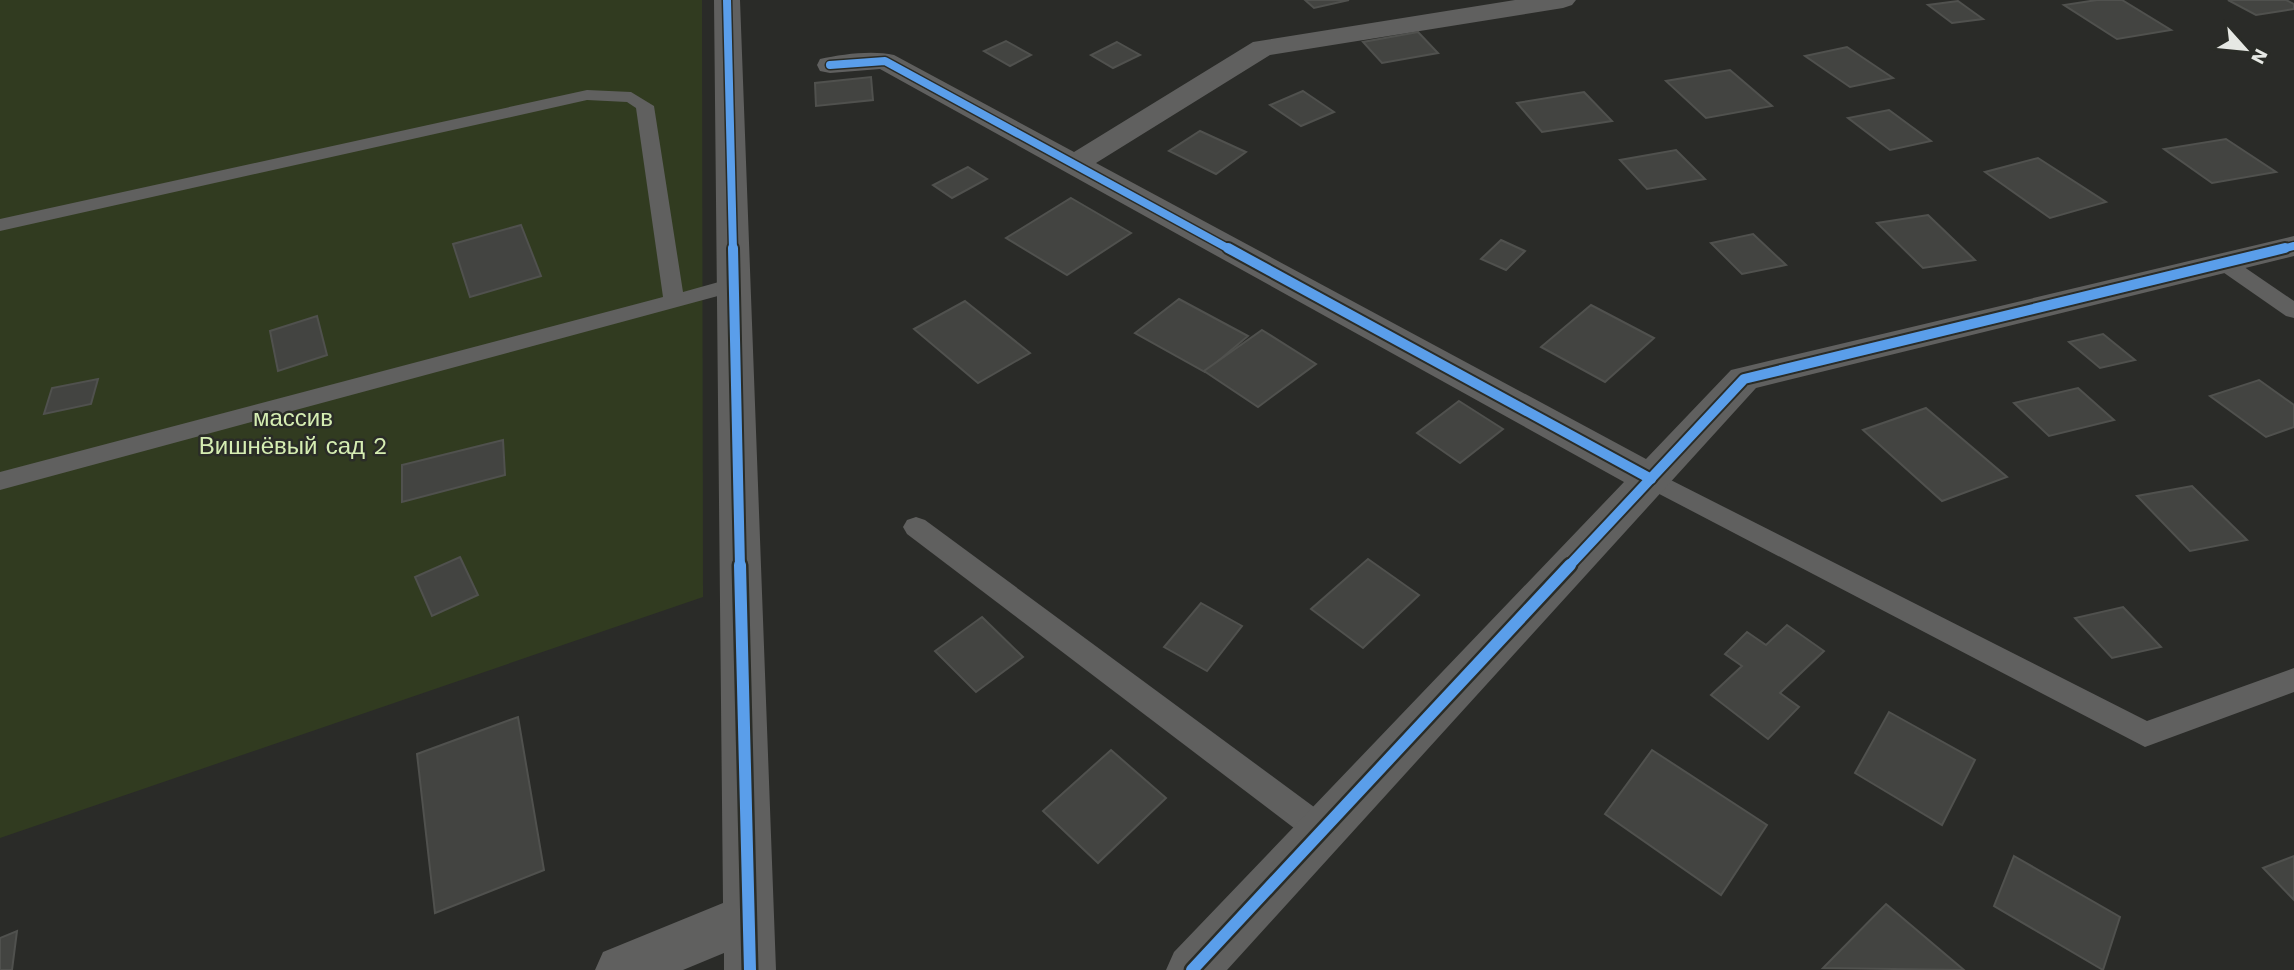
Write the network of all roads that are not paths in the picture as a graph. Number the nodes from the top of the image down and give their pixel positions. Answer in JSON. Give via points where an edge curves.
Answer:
{"nodes":[{"id":1,"x":727,"y":0,"type":"edge"},
{"id":2,"x":1563,"y":0,"type":"edge"},
{"id":3,"x":830,"y":65,"type":"dead end"},
{"id":4,"x":1074,"y":164,"type":"junction"},
{"id":5,"x":0,"y":225,"type":"edge"},
{"id":6,"x":2294,"y":246,"type":"edge"},
{"id":7,"x":2224,"y":263,"type":"junction"},
{"id":8,"x":733,"y":285,"type":"junction"},
{"id":9,"x":674,"y":302,"type":"junction"},
{"id":10,"x":2294,"y":311,"type":"edge"},
{"id":11,"x":1651,"y":479,"type":"junction"},
{"id":12,"x":0,"y":481,"type":"edge"},
{"id":13,"x":916,"y":527,"type":"dead end"},
{"id":14,"x":2294,"y":680,"type":"edge"},
{"id":15,"x":1322,"y":831,"type":"junction"},
{"id":16,"x":749,"y":917,"type":"junction"},
{"id":17,"x":621,"y":970,"type":"edge"},
{"id":18,"x":750,"y":970,"type":"edge"},
{"id":19,"x":1192,"y":970,"type":"edge"}],
"edges":[{"from":1,"to":8,"type":"street"},
{"from":2,"to":4,"type":"street","via":[[1262,48]]},
{"from":3,"to":4,"type":"street","via":[[885,61]]},
{"from":4,"to":11,"type":"street"},
{"from":5,"to":9,"type":"lane","via":[[587,94],[631,97],[645,106]]},
{"from":6,"to":7,"type":"street"},
{"from":7,"to":10,"type":"lane"},
{"from":7,"to":11,"type":"street","via":[[1744,379]]},
{"from":8,"to":9,"type":"lane"},
{"from":8,"to":16,"type":"street"},
{"from":9,"to":12,"type":"lane"},
{"from":11,"to":14,"type":"lane","via":[[2145,734]]},
{"from":11,"to":15,"type":"street"},
{"from":13,"to":15,"type":"lane"},
{"from":15,"to":19,"type":"street"},
{"from":16,"to":17,"type":"street"},
{"from":16,"to":18,"type":"street"}]}
